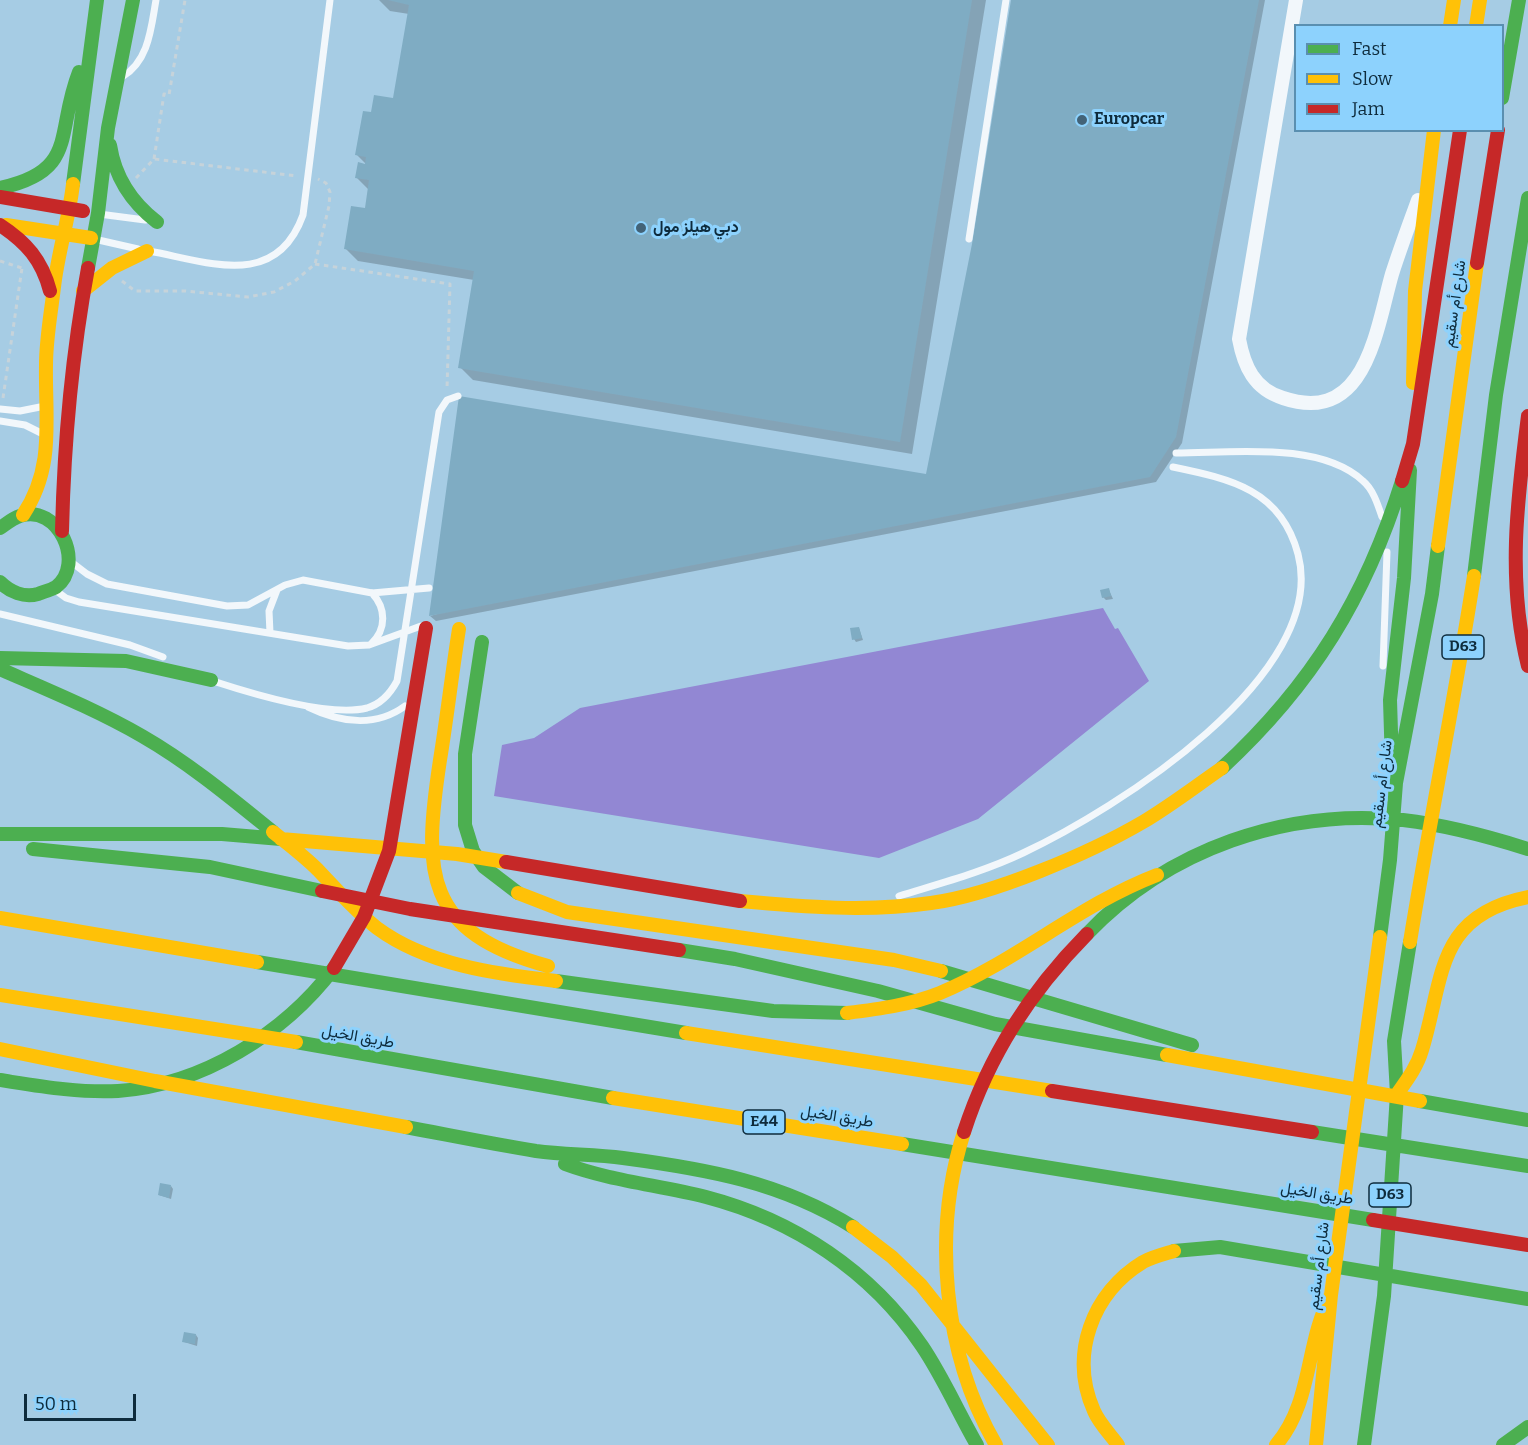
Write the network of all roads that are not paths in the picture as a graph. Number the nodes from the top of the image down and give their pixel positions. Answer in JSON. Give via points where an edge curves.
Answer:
{"nodes":[{"id":1,"x":97,"y":0,"type":"edge"},
{"id":2,"x":133,"y":0,"type":"edge"},
{"id":3,"x":156,"y":0,"type":"edge"},
{"id":4,"x":330,"y":0,"type":"edge"},
{"id":5,"x":1006,"y":0,"type":"edge"},
{"id":6,"x":1296,"y":0,"type":"edge"},
{"id":7,"x":1454,"y":0,"type":"edge"},
{"id":8,"x":1480,"y":0,"type":"edge"},
{"id":9,"x":1519,"y":0,"type":"edge"},
{"id":10,"x":1450,"y":24,"type":"edge"},
{"id":11,"x":1476,"y":24,"type":"edge"},
{"id":12,"x":90,"y":58,"type":"junction"},
{"id":13,"x":117,"y":80,"type":"junction"},
{"id":14,"x":1504,"y":92,"type":"edge"},
{"id":15,"x":108,"y":128,"type":"junction"},
{"id":16,"x":1434,"y":132,"type":"edge"},
{"id":17,"x":1460,"y":132,"type":"edge"},
{"id":18,"x":1497,"y":132,"type":"edge"},
{"id":19,"x":1426,"y":178,"type":"junction"},
{"id":20,"x":0,"y":188,"type":"edge"},
{"id":21,"x":0,"y":196,"type":"edge"},
{"id":22,"x":1528,"y":198,"type":"edge"},
{"id":23,"x":70,"y":209,"type":"junction"},
{"id":24,"x":98,"y":213,"type":"junction"},
{"id":25,"x":162,"y":222,"type":"joint"},
{"id":26,"x":0,"y":224,"type":"edge"},
{"id":27,"x":1526,"y":225,"type":"edge"},
{"id":28,"x":63,"y":234,"type":"junction"},
{"id":29,"x":91,"y":238,"type":"junction"},
{"id":30,"x":969,"y":240,"type":"dead end"},
{"id":31,"x":147,"y":251,"type":"junction"},
{"id":32,"x":83,"y":291,"type":"junction"},
{"id":33,"x":52,"y":301,"type":"junction"},
{"id":34,"x":458,"y":396,"type":"dead end"},
{"id":35,"x":45,"y":406,"type":"junction"},
{"id":36,"x":1,"y":409,"type":"edge"},
{"id":37,"x":1528,"y":416,"type":"edge"},
{"id":38,"x":0,"y":421,"type":"edge"},
{"id":39,"x":47,"y":439,"type":"junction"},
{"id":40,"x":1176,"y":453,"type":"dead end"},
{"id":41,"x":1173,"y":467,"type":"dead end"},
{"id":42,"x":23,"y":515,"type":"junction"},
{"id":43,"x":0,"y":528,"type":"edge"},
{"id":44,"x":62,"y":531,"type":"junction"},
{"id":45,"x":70,"y":560,"type":"junction"},
{"id":46,"x":0,"y":582,"type":"edge"},
{"id":47,"x":53,"y":588,"type":"junction"},
{"id":48,"x":429,"y":588,"type":"dead end"},
{"id":49,"x":277,"y":590,"type":"junction"},
{"id":50,"x":372,"y":593,"type":"junction"},
{"id":51,"x":0,"y":614,"type":"edge"},
{"id":52,"x":425,"y":627,"type":"joint"},
{"id":53,"x":459,"y":629,"type":"dead end"},
{"id":54,"x":270,"y":633,"type":"junction"},
{"id":55,"x":482,"y":642,"type":"dead end"},
{"id":56,"x":369,"y":645,"type":"junction"},
{"id":57,"x":431,"y":650,"type":"dead end"},
{"id":58,"x":0,"y":658,"type":"edge"},
{"id":59,"x":1528,"y":666,"type":"edge"},
{"id":60,"x":0,"y":669,"type":"edge"},
{"id":61,"x":211,"y":680,"type":"junction"},
{"id":62,"x":1389,"y":697,"type":"junction"},
{"id":63,"x":303,"y":705,"type":"junction"},
{"id":64,"x":1396,"y":783,"type":"junction"},
{"id":65,"x":0,"y":834,"type":"edge"},
{"id":66,"x":1528,"y":849,"type":"edge"},
{"id":67,"x":1157,"y":875,"type":"junction"},
{"id":68,"x":1528,"y":897,"type":"edge"},
{"id":69,"x":855,"y":909,"type":"junction"},
{"id":70,"x":0,"y":918,"type":"edge"},
{"id":71,"x":649,"y":993,"type":"junction"},
{"id":72,"x":0,"y":995,"type":"edge"},
{"id":73,"x":0,"y":1049,"type":"edge"},
{"id":74,"x":0,"y":1080,"type":"edge"},
{"id":75,"x":1304,"y":1081,"type":"junction"},
{"id":76,"x":1397,"y":1094,"type":"junction"},
{"id":77,"x":1528,"y":1120,"type":"edge"},
{"id":78,"x":538,"y":1150,"type":"junction"},
{"id":79,"x":1528,"y":1166,"type":"edge"},
{"id":80,"x":1528,"y":1245,"type":"edge"},
{"id":81,"x":1331,"y":1295,"type":"junction"},
{"id":82,"x":1528,"y":1299,"type":"edge"},
{"id":83,"x":1528,"y":1427,"type":"edge"},
{"id":84,"x":977,"y":1445,"type":"edge"},
{"id":85,"x":996,"y":1445,"type":"edge"},
{"id":86,"x":1048,"y":1445,"type":"edge"},
{"id":87,"x":1118,"y":1445,"type":"edge"},
{"id":88,"x":1276,"y":1445,"type":"edge"},
{"id":89,"x":1316,"y":1445,"type":"edge"},
{"id":90,"x":1364,"y":1445,"type":"edge"},
{"id":91,"x":1503,"y":1445,"type":"edge"}],
"edges":[{"from":1,"to":12,"type":"main road"},
{"from":2,"to":13,"type":"main road"},
{"from":3,"to":13,"type":"lane","via":[[146,49],[135,67]]},
{"from":4,"to":31,"type":"lane","via":[[298,230],[279,253],[266,261],[237,267]]},
{"from":5,"to":30,"type":"lane"},
{"from":6,"to":19,"type":"street","via":[[1239,339],[1243,362],[1255,381],[1274,395],[1296,402],[1318,402],[1340,394],[1357,379],[1368,360]]},
{"from":7,"to":10,"type":"main road"},
{"from":8,"to":11,"type":"main road"},
{"from":9,"to":14,"type":"main road"},
{"from":12,"to":20,"type":"main road","via":[[75,80],[63,143],[57,155],[40,176]]},
{"from":12,"to":23,"type":"main road"},
{"from":13,"to":15,"type":"main road"},
{"from":15,"to":24,"type":"main road"},
{"from":15,"to":25,"type":"main road","via":[[114,166],[125,189],[139,208]]},
{"from":16,"to":19,"type":"main road"},
{"from":17,"to":69,"type":"main road","via":[[1413,444],[1396,505],[1373,564],[1328,647],[1269,723],[1223,767],[1143,822],[1060,862],[934,903]]},
{"from":18,"to":64,"type":"main road","name":"شارع أم سقيم","number":"D63","via":[[1432,594]]},
{"from":19,"to":62,"type":"main road","via":[[1415,291],[1407,540]]},
{"from":21,"to":23,"type":"main road"},
{"from":22,"to":27,"type":"main road","number":"D63"},
{"from":23,"to":24,"type":"main road"},
{"from":23,"to":28,"type":"main road"},
{"from":24,"to":25,"type":"lane"},
{"from":24,"to":29,"type":"main road"},
{"from":26,"to":28,"type":"main road"},
{"from":26,"to":33,"type":"main road","via":[[25,241],[38,256]]},
{"from":27,"to":76,"type":"main road","number":"D63","via":[[1496,395],[1476,564],[1398,1009],[1394,1041]]},
{"from":28,"to":29,"type":"main road"},
{"from":28,"to":33,"type":"main road"},
{"from":29,"to":31,"type":"lane"},
{"from":29,"to":32,"type":"main road"},
{"from":31,"to":32,"type":"main road","via":[[112,268]]},
{"from":32,"to":44,"type":"main road","via":[[63,485]]},
{"from":33,"to":35,"type":"main road"},
{"from":34,"to":63,"type":"lane","via":[[447,400],[439,412],[397,681],[385,698],[366,708]]},
{"from":35,"to":36,"type":"lane","via":[[20,411]]},
{"from":35,"to":39,"type":"main road"},
{"from":37,"to":59,"type":"main road","via":[[1513,553],[1516,608]]},
{"from":38,"to":39,"type":"lane","via":[[33,428]]},
{"from":39,"to":42,"type":"main road","via":[[41,484]]},
{"from":40,"to":62,"type":"lane","via":[[1308,456],[1341,465],[1365,482],[1379,506],[1386,533],[1383,662]]},
{"from":41,"to":69,"type":"lane","via":[[1252,490],[1271,505],[1288,529],[1300,562],[1301,598],[1276,656],[1188,748],[1115,804],[1000,863]]},
{"from":42,"to":43,"type":"main road"},
{"from":42,"to":44,"type":"main road","via":[[48,520]]},
{"from":44,"to":45,"type":"main road"},
{"from":45,"to":47,"type":"main road","via":[[67,571]]},
{"from":45,"to":49,"type":"lane","via":[[106,584],[227,606],[248,605]]},
{"from":46,"to":47,"type":"main road","via":[[14,593],[28,596]]},
{"from":47,"to":54,"type":"lane","via":[[79,602]]},
{"from":48,"to":50,"type":"lane"},
{"from":49,"to":50,"type":"lane","via":[[303,580]]},
{"from":49,"to":54,"type":"lane","via":[[269,611]]},
{"from":50,"to":56,"type":"lane","via":[[381,605],[383,620],[379,634]]},
{"from":51,"to":61,"type":"lane","via":[[130,645]]},
{"from":52,"to":56,"type":"lane"},
{"from":52,"to":74,"type":"main road","via":[[389,851],[380,882],[368,911],[327,977],[297,1009],[220,1062],[179,1079],[136,1089],[96,1091]]},
{"from":53,"to":71,"type":"main road","via":[[430,832],[432,872],[445,899],[473,934],[502,951]]},
{"from":54,"to":56,"type":"lane","via":[[348,646]]},
{"from":55,"to":75,"type":"main road","via":[[465,754],[467,834],[484,867],[514,892],[556,909],[852,952],[974,979],[1273,1067]]},
{"from":57,"to":63,"type":"lane","via":[[418,693],[403,708],[384,718],[337,718]]},
{"from":58,"to":61,"type":"main road","via":[[126,662]]},
{"from":60,"to":71,"type":"main road","via":[[138,734],[181,761],[317,867],[373,924],[404,943],[447,961],[482,969]]},
{"from":61,"to":63,"type":"lane"},
{"from":62,"to":64,"type":"main road","via":[[1388,729]]},
{"from":64,"to":81,"type":"main road","name":"شارع أم سقيم","number":"D63","via":[[1390,860]]},
{"from":65,"to":69,"type":"main road","via":[[222,834],[457,854],[726,900]]},
{"from":65,"to":75,"type":"main road","via":[[28,848],[210,867],[410,909],[735,959],[878,991],[995,1024]]},
{"from":66,"to":67,"type":"main road","via":[[1425,821],[1341,818],[1223,843]]},
{"from":67,"to":71,"type":"main road","via":[[1099,900],[962,984],[913,1002],[860,1012],[799,1014]]},
{"from":67,"to":85,"type":"main road","via":[[1102,919],[1037,986],[994,1054],[963,1131],[949,1205],[948,1283],[966,1380]]},
{"from":68,"to":76,"type":"main road","via":[[1483,914],[1450,944],[1436,979],[1417,1068]]},
{"from":70,"to":79,"type":"main road","via":[[494,1002]]},
{"from":72,"to":80,"type":"main road","name":"طريق الخيل","number":"E44","via":[[246,1033],[537,1086]]},
{"from":73,"to":78,"type":"main road"},
{"from":75,"to":77,"type":"main road"},
{"from":76,"to":90,"type":"main road","number":"D63","via":[[1384,1296]]},
{"from":78,"to":84,"type":"main road","via":[[576,1168],[708,1197],[740,1208],[778,1223],[835,1256],[863,1277],[904,1322]]},
{"from":78,"to":86,"type":"main road","via":[[656,1163],[744,1179],[825,1210],[884,1250],[921,1285]]},
{"from":81,"to":88,"type":"main road","via":[[1316,1329],[1296,1416]]},
{"from":81,"to":89,"type":"main road","name":"شارع أم سقيم","number":"D63"},
{"from":82,"to":87,"type":"main road","via":[[1220,1246],[1193,1245],[1165,1251],[1136,1265],[1111,1286],[1094,1312],[1085,1341],[1083,1370],[1089,1400]]},
{"from":83,"to":91,"type":"main road"}]}
